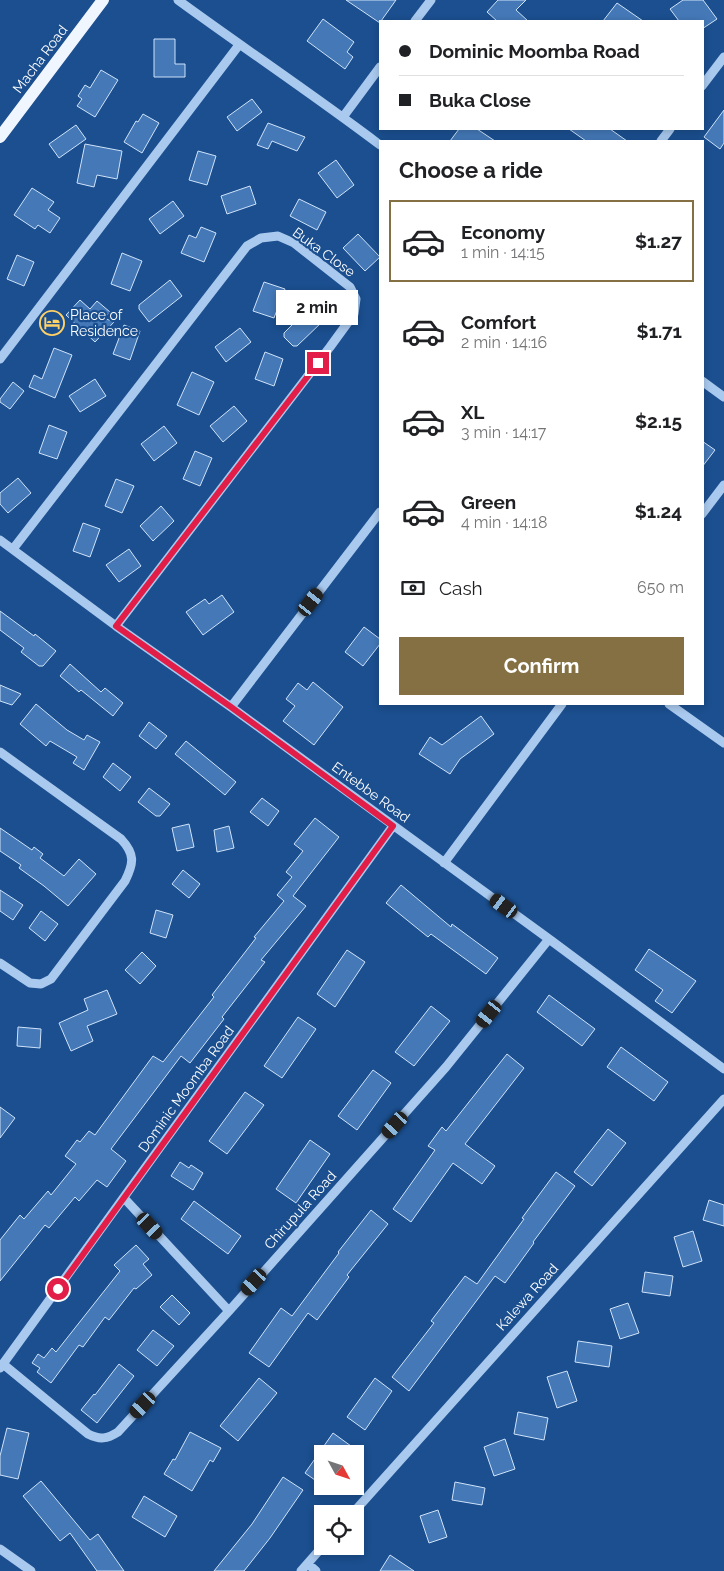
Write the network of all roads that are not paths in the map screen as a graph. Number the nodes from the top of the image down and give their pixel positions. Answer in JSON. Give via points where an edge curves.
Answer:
{"nodes":[{"id":1,"x":103,"y":0,"type":"edge"},
{"id":2,"x":178,"y":0,"type":"edge"},
{"id":3,"x":431,"y":0,"type":"edge"},
{"id":4,"x":416,"y":20,"type":"edge"},
{"id":5,"x":238,"y":45,"type":"junction"},
{"id":6,"x":724,"y":57,"type":"edge"},
{"id":7,"x":379,"y":68,"type":"edge"},
{"id":8,"x":704,"y":83,"type":"edge"},
{"id":9,"x":343,"y":117,"type":"junction"},
{"id":10,"x":0,"y":137,"type":"edge"},
{"id":11,"x":379,"y":144,"type":"edge"},
{"id":12,"x":0,"y":360,"type":"edge"},
{"id":13,"x":704,"y":382,"type":"edge"},
{"id":14,"x":724,"y":397,"type":"edge"},
{"id":15,"x":724,"y":485,"type":"edge"},
{"id":16,"x":704,"y":511,"type":"edge"},
{"id":17,"x":379,"y":513,"type":"edge"},
{"id":18,"x":0,"y":540,"type":"edge"},
{"id":19,"x":13,"y":550,"type":"junction"},
{"id":20,"x":116,"y":626,"type":"junction"},
{"id":21,"x":561,"y":705,"type":"edge"},
{"id":22,"x":670,"y":705,"type":"edge"},
{"id":23,"x":231,"y":707,"type":"junction"},
{"id":24,"x":724,"y":744,"type":"edge"},
{"id":25,"x":0,"y":752,"type":"edge"},
{"id":26,"x":393,"y":826,"type":"junction"},
{"id":27,"x":444,"y":862,"type":"junction"},
{"id":28,"x":549,"y":939,"type":"junction"},
{"id":29,"x":0,"y":963,"type":"edge"},
{"id":30,"x":724,"y":1069,"type":"edge"},
{"id":31,"x":724,"y":1099,"type":"edge"},
{"id":32,"x":124,"y":1198,"type":"junction"},
{"id":33,"x":229,"y":1310,"type":"junction"},
{"id":34,"x":2,"y":1366,"type":"edge"},
{"id":35,"x":360,"y":1505,"type":"edge"},
{"id":36,"x":0,"y":1549,"type":"edge"},
{"id":37,"x":316,"y":1555,"type":"edge"},
{"id":38,"x":308,"y":1564,"type":"junction"},
{"id":39,"x":31,"y":1571,"type":"edge"},
{"id":40,"x":301,"y":1571,"type":"edge"},
{"id":41,"x":316,"y":1571,"type":"edge"}],
"edges":[{"from":1,"to":10,"type":"main road","name":"Macha Road"},
{"from":2,"to":5,"type":"street"},
{"from":3,"to":4,"type":"street"},
{"from":5,"to":9,"type":"street"},
{"from":5,"to":12,"type":"street"},
{"from":6,"to":8,"type":"street"},
{"from":7,"to":9,"type":"street"},
{"from":9,"to":11,"type":"street"},
{"from":13,"to":14,"type":"street"},
{"from":15,"to":16,"type":"street"},
{"from":17,"to":23,"type":"street"},
{"from":18,"to":19,"type":"street","name":"Entebbe Road"},
{"from":19,"to":20,"type":"street","name":"Entebbe Road"},
{"from":19,"to":20,"type":"street","name":"Buka Close","via":[[247,246],[261,238],[278,236],[294,243],[350,287],[356,299],[354,314]]},
{"from":20,"to":23,"type":"street","name":"Entebbe Road"},
{"from":21,"to":27,"type":"street"},
{"from":22,"to":24,"type":"street"},
{"from":23,"to":26,"type":"street","name":"Entebbe Road"},
{"from":25,"to":29,"type":"street","via":[[121,839],[132,858],[125,881],[51,979],[41,984],[30,983]]},
{"from":26,"to":27,"type":"street","name":"Entebbe Road"},
{"from":26,"to":32,"type":"street","name":"Dominic Moomba Road"},
{"from":27,"to":28,"type":"street","name":"Entebbe Road"},
{"from":28,"to":30,"type":"street","name":"Entebbe Road"},
{"from":28,"to":33,"type":"street","name":"Chirupula Road","via":[[446,1067]]},
{"from":31,"to":35,"type":"street","name":"Kalewa Road"},
{"from":32,"to":33,"type":"street"},
{"from":32,"to":34,"type":"street","name":"Dominic Moomba Road"},
{"from":33,"to":34,"type":"street","name":"Chirupula Road","via":[[118,1432],[104,1439],[88,1434]]},
{"from":36,"to":39,"type":"street"},
{"from":37,"to":38,"type":"street"},
{"from":38,"to":40,"type":"street"},
{"from":38,"to":41,"type":"street"}]}
